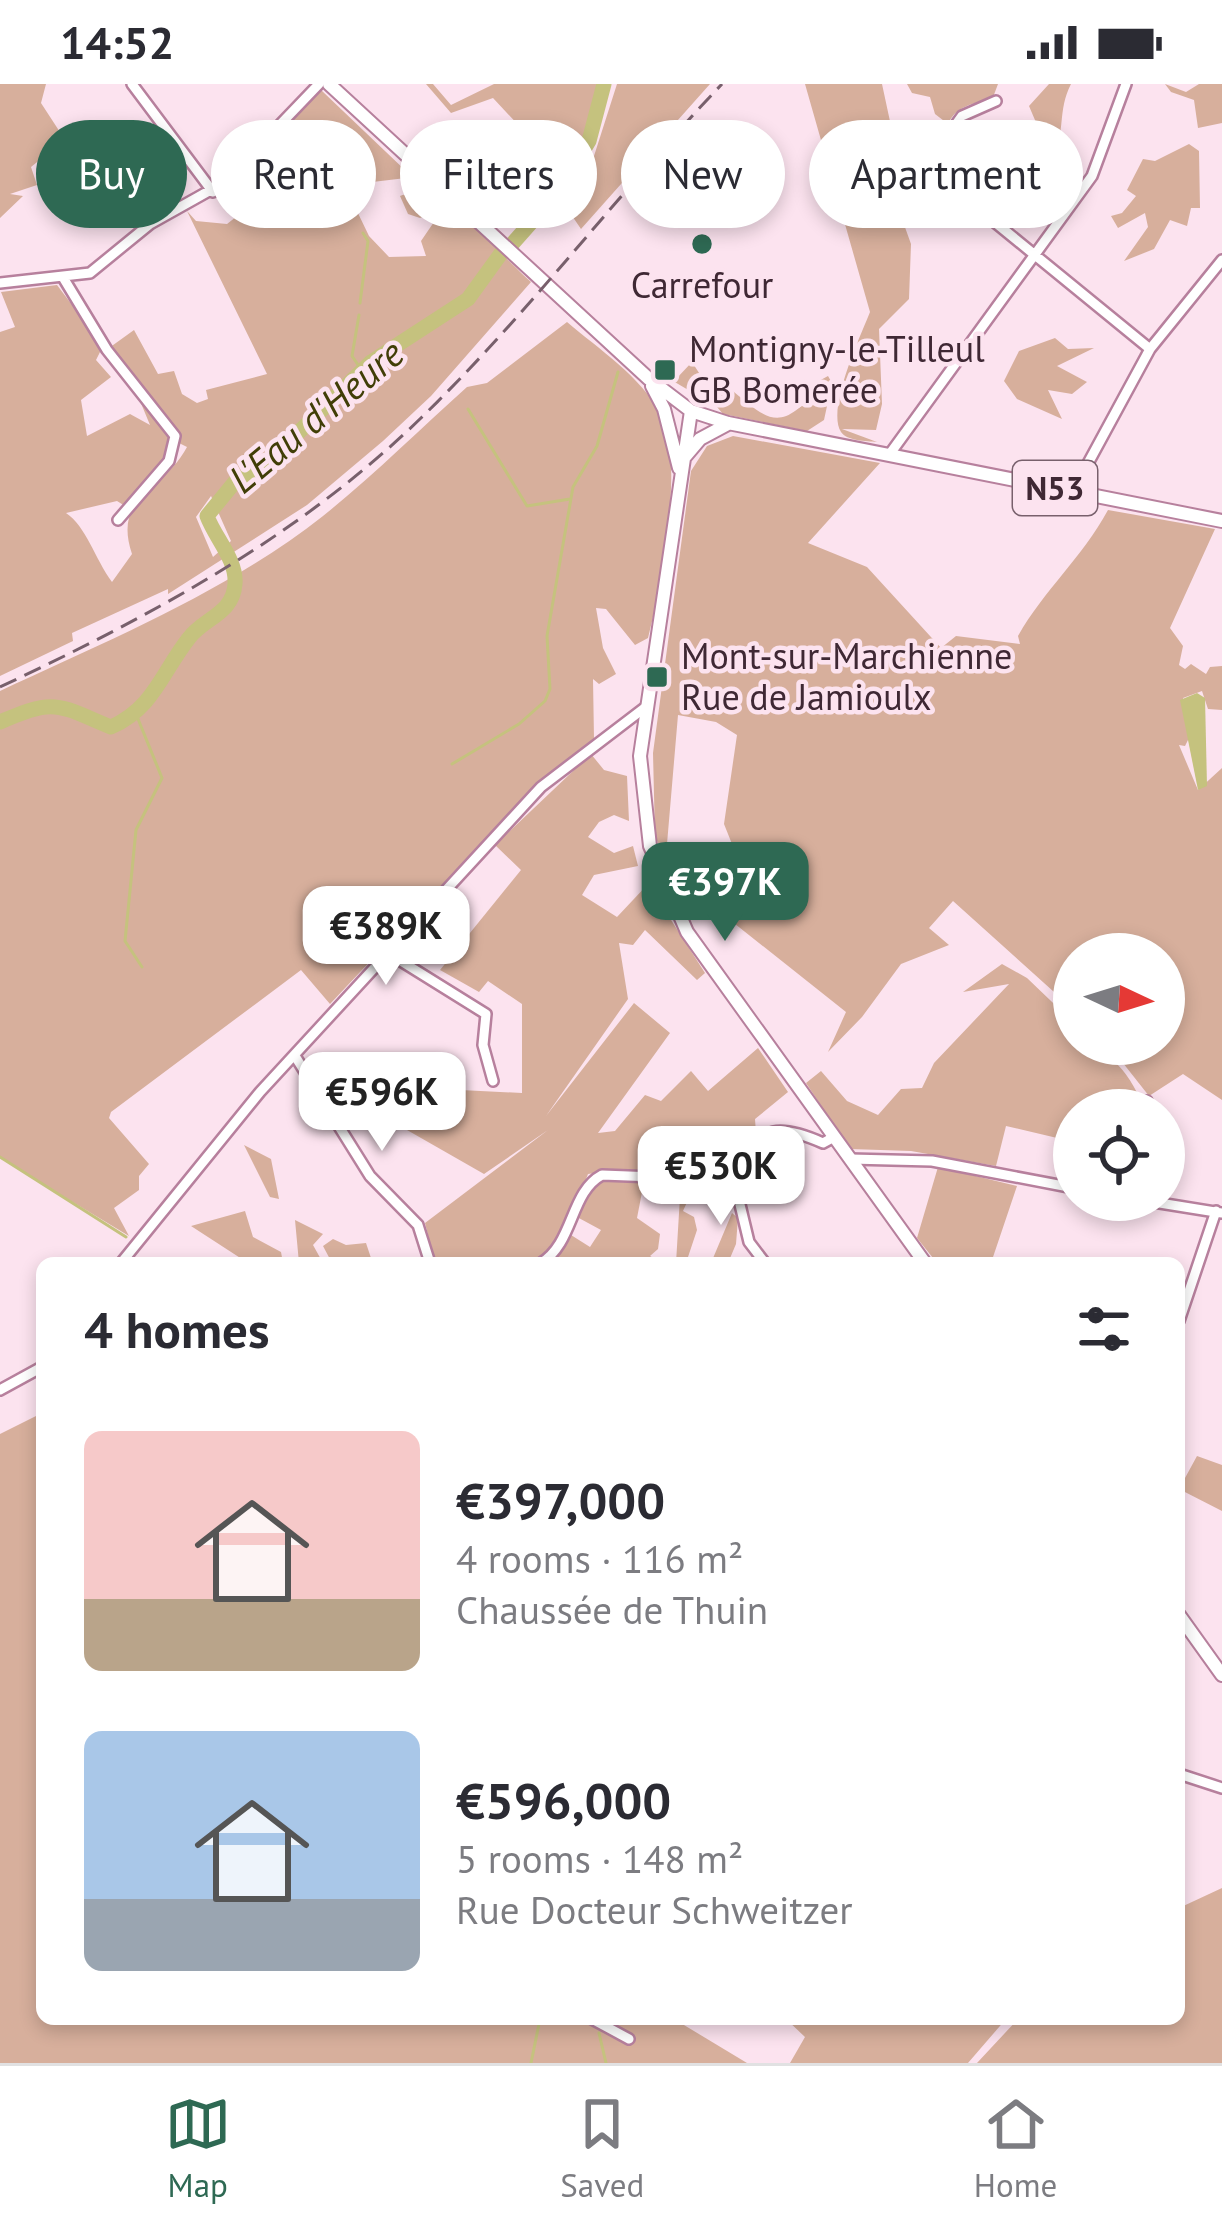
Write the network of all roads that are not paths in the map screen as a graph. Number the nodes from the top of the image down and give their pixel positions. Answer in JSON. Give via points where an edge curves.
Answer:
{"nodes":[{"id":1,"x":132,"y":84,"type":"edge"},
{"id":2,"x":319,"y":84,"type":"edge"},
{"id":3,"x":329,"y":84,"type":"edge"},
{"id":4,"x":1126,"y":84,"type":"edge"},
{"id":5,"x":996,"y":101,"type":"dead end"},
{"id":6,"x":284,"y":120,"type":"edge"},
{"id":7,"x":211,"y":189,"type":"edge"},
{"id":8,"x":211,"y":193,"type":"edge"},
{"id":9,"x":1032,"y":253,"type":"junction"},
{"id":10,"x":1222,"y":260,"type":"edge"},
{"id":11,"x":64,"y":279,"type":"junction"},
{"id":12,"x":0,"y":283,"type":"edge"},
{"id":13,"x":1150,"y":349,"type":"junction"},
{"id":14,"x":649,"y":380,"type":"junction"},
{"id":15,"x":691,"y":411,"type":"junction"},
{"id":16,"x":728,"y":424,"type":"junction"},
{"id":17,"x":889,"y":455,"type":"junction"},
{"id":18,"x":682,"y":467,"type":"junction"},
{"id":19,"x":1073,"y":491,"type":"junction"},
{"id":20,"x":118,"y":520,"type":"dead end"},
{"id":21,"x":1222,"y":521,"type":"edge"},
{"id":22,"x":647,"y":706,"type":"junction"},
{"id":23,"x":388,"y":952,"type":"junction"},
{"id":24,"x":296,"y":1056,"type":"junction"},
{"id":25,"x":493,"y":1082,"type":"dead end"},
{"id":26,"x":834,"y":1137,"type":"junction"},
{"id":27,"x":850,"y":1159,"type":"junction"},
{"id":28,"x":730,"y":1163,"type":"junction"},
{"id":29,"x":1053,"y":1184,"type":"edge"},
{"id":30,"x":1185,"y":1206,"type":"edge"},
{"id":31,"x":1219,"y":1212,"type":"edge"},
{"id":32,"x":126,"y":1257,"type":"edge"},
{"id":33,"x":428,"y":1257,"type":"edge"},
{"id":34,"x":549,"y":1257,"type":"edge"},
{"id":35,"x":760,"y":1257,"type":"edge"},
{"id":36,"x":921,"y":1257,"type":"edge"},
{"id":37,"x":1185,"y":1305,"type":"edge"},
{"id":38,"x":36,"y":1369,"type":"edge"},
{"id":39,"x":0,"y":1390,"type":"edge"},
{"id":40,"x":1185,"y":1623,"type":"edge"},
{"id":41,"x":1222,"y":1675,"type":"edge"},
{"id":42,"x":1185,"y":1776,"type":"edge"},
{"id":43,"x":1222,"y":1788,"type":"edge"},
{"id":44,"x":603,"y":2025,"type":"edge"},
{"id":45,"x":628,"y":2039,"type":"dead end"}],
"edges":[{"from":1,"to":7,"type":"street"},
{"from":2,"to":6,"type":"street"},
{"from":3,"to":14,"type":"main road","number":"N53"},
{"from":4,"to":9,"type":"street","via":[[1092,176]]},
{"from":5,"to":9,"type":"street","via":[[957,122],[946,144],[946,176]]},
{"from":8,"to":11,"type":"street","via":[[150,224],[90,273]]},
{"from":9,"to":13,"type":"street"},
{"from":9,"to":17,"type":"street"},
{"from":10,"to":13,"type":"street"},
{"from":11,"to":12,"type":"street"},
{"from":11,"to":20,"type":"street","via":[[175,436],[169,461]]},
{"from":13,"to":19,"type":"street"},
{"from":14,"to":15,"type":"main road","number":"N53"},
{"from":14,"to":18,"type":"main road"},
{"from":15,"to":16,"type":"main road","number":"N53"},
{"from":15,"to":18,"type":"main road"},
{"from":16,"to":17,"type":"main road","number":"N53"},
{"from":16,"to":18,"type":"main road","via":[[700,439]]},
{"from":17,"to":19,"type":"main road","number":"N53"},
{"from":18,"to":22,"type":"main road"},
{"from":19,"to":21,"type":"main road","number":"N53"},
{"from":22,"to":23,"type":"street","via":[[542,787]]},
{"from":22,"to":26,"type":"main road","via":[[644,822],[670,902]]},
{"from":23,"to":24,"type":"street"},
{"from":23,"to":25,"type":"street","via":[[485,1013],[482,1045]]},
{"from":24,"to":32,"type":"street"},
{"from":24,"to":33,"type":"street","via":[[370,1176],[418,1225]]},
{"from":26,"to":27,"type":"main road"},
{"from":26,"to":28,"type":"street","via":[[824,1143],[794,1131],[766,1132]]},
{"from":27,"to":29,"type":"street","via":[[909,1158]]},
{"from":27,"to":36,"type":"main road"},
{"from":28,"to":34,"type":"street","via":[[708,1179],[632,1172],[595,1178]]},
{"from":28,"to":35,"type":"street","via":[[749,1242]]},
{"from":30,"to":31,"type":"street"},
{"from":31,"to":37,"type":"street"},
{"from":38,"to":39,"type":"street"},
{"from":40,"to":41,"type":"main road"},
{"from":42,"to":43,"type":"street"},
{"from":44,"to":45,"type":"street"}]}
